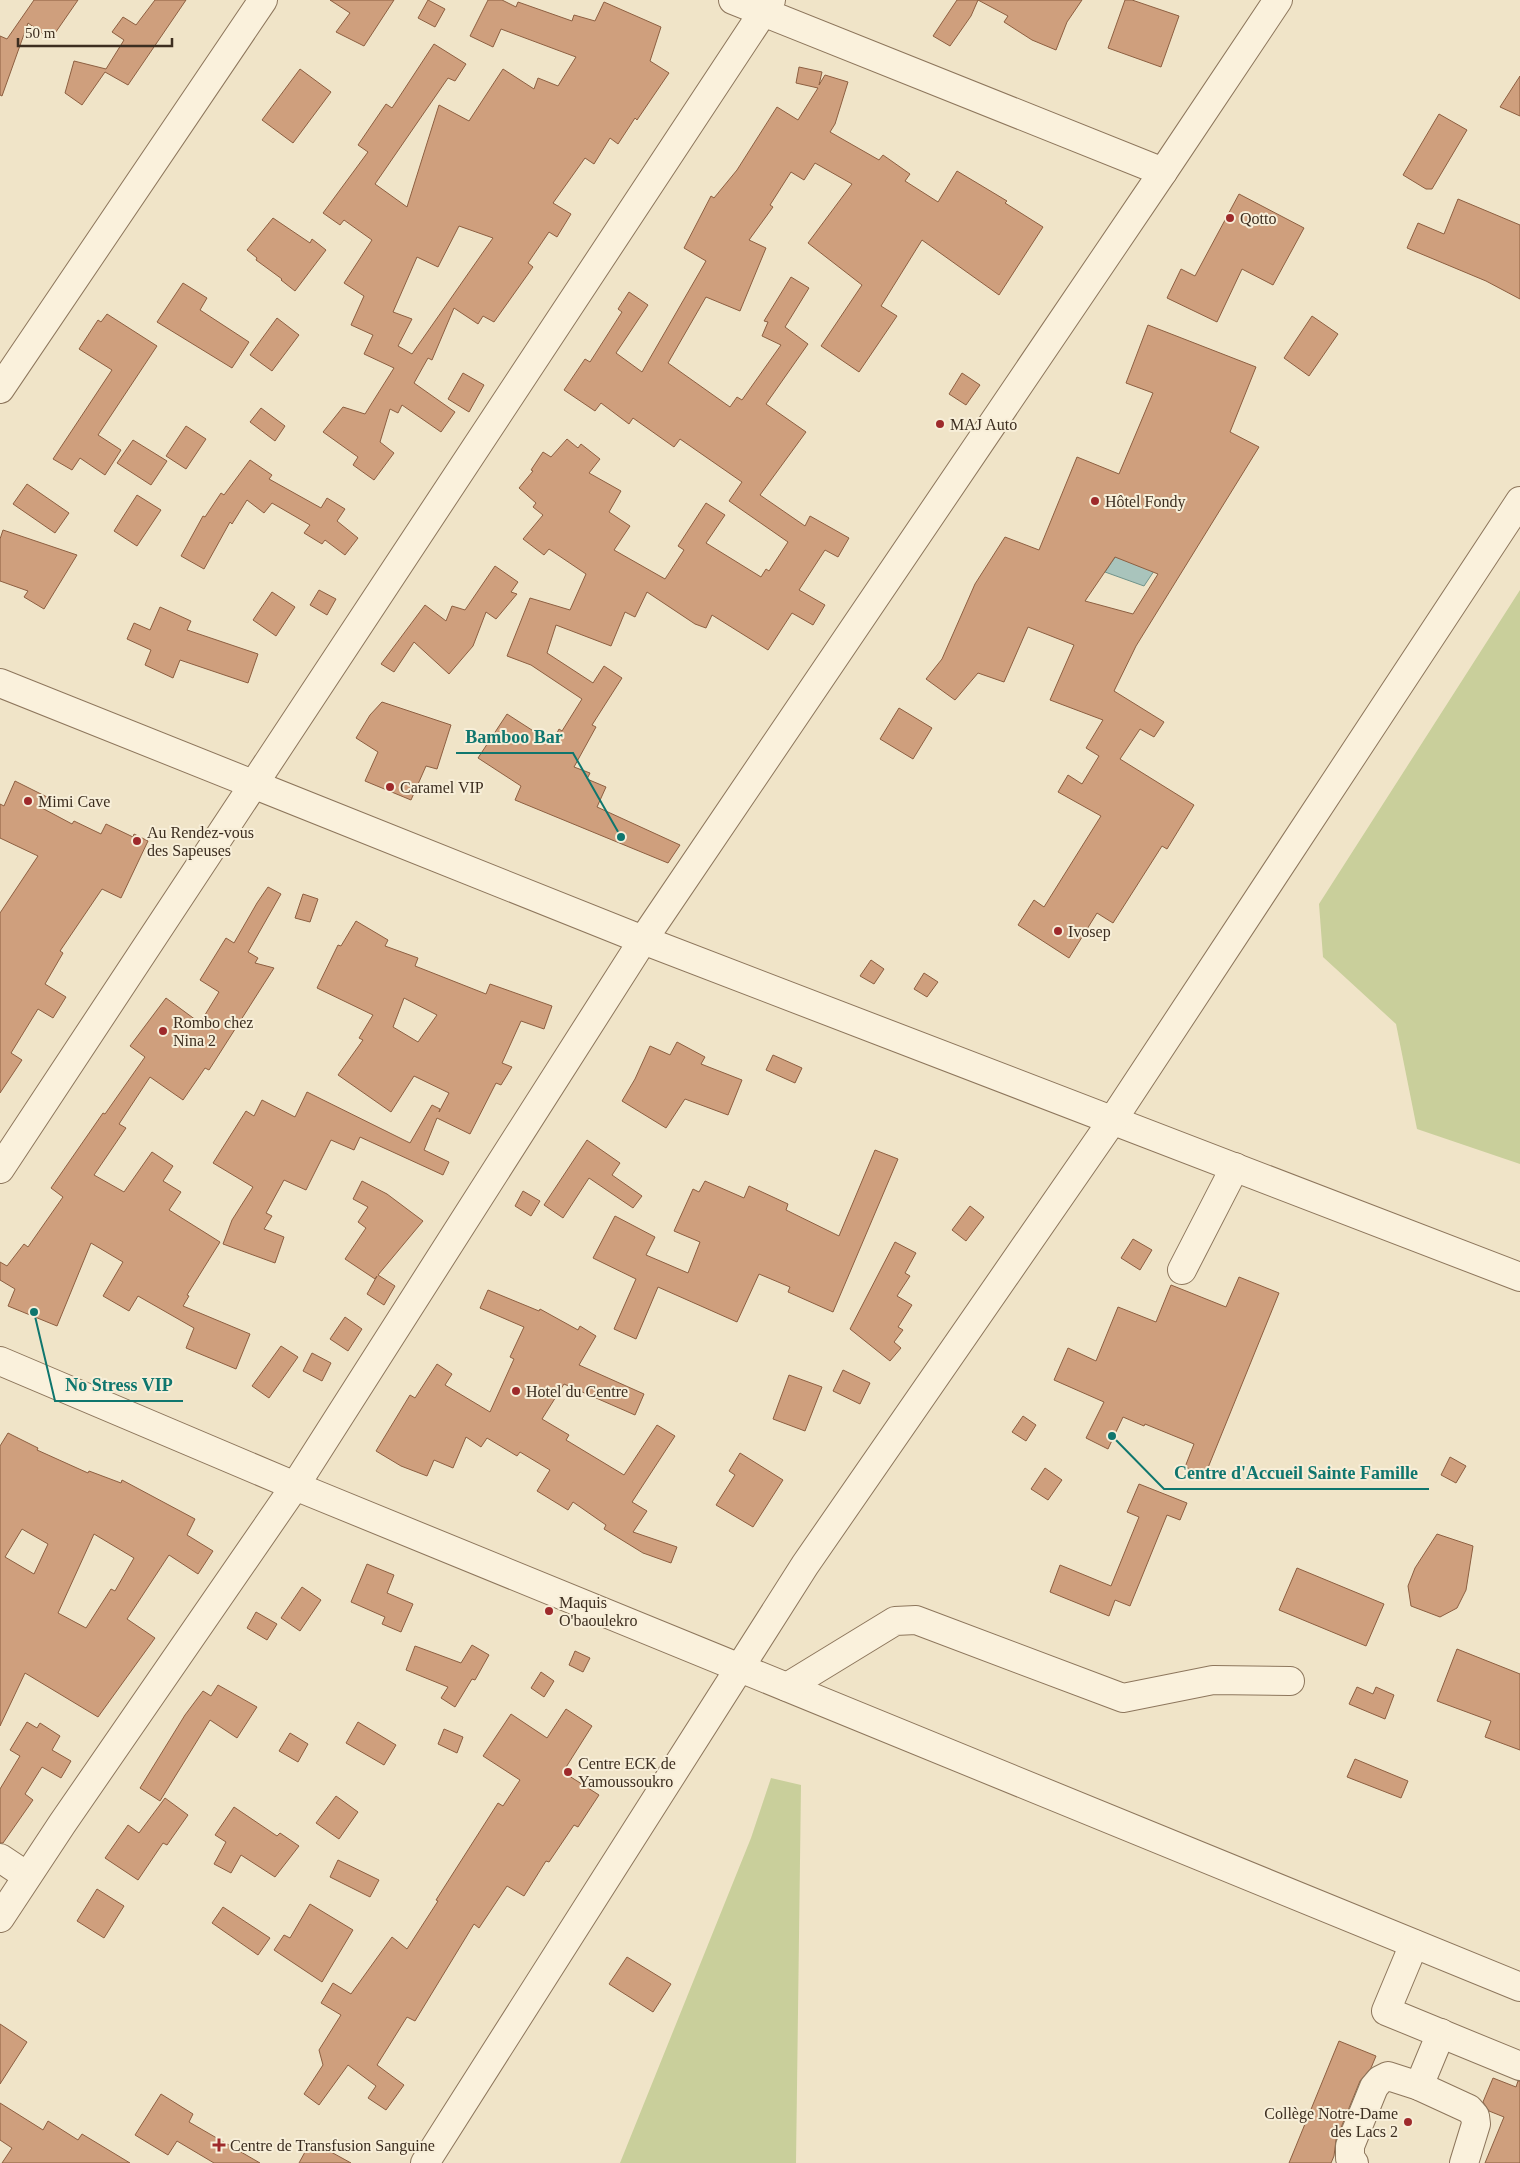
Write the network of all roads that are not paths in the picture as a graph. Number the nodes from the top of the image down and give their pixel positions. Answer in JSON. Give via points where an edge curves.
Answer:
{"nodes":[{"id":1,"x":263,"y":0,"type":"edge"},
{"id":2,"x":733,"y":0,"type":"edge"},
{"id":3,"x":1278,"y":0,"type":"edge"},
{"id":4,"x":767,"y":6,"type":"edge"},
{"id":5,"x":1163,"y":172,"type":"junction"},
{"id":6,"x":0,"y":389,"type":"edge"},
{"id":7,"x":1520,"y":501,"type":"edge"},
{"id":8,"x":0,"y":683,"type":"edge"},
{"id":9,"x":254,"y":784,"type":"junction"},
{"id":10,"x":643,"y":940,"type":"junction"},
{"id":11,"x":1112,"y":1121,"type":"junction"},
{"id":12,"x":1235,"y":1167,"type":"junction"},
{"id":13,"x":0,"y":1169,"type":"edge"},
{"id":14,"x":1182,"y":1270,"type":"dead end"},
{"id":15,"x":1520,"y":1277,"type":"edge"},
{"id":16,"x":0,"y":1361,"type":"edge"},
{"id":17,"x":295,"y":1486,"type":"junction"},
{"id":18,"x":739,"y":1667,"type":"junction"},
{"id":19,"x":1290,"y":1681,"type":"dead end"},
{"id":20,"x":787,"y":1687,"type":"junction"},
{"id":21,"x":0,"y":1858,"type":"edge"},
{"id":22,"x":27,"y":1876,"type":"junction"},
{"id":23,"x":0,"y":1918,"type":"edge"},
{"id":24,"x":1414,"y":1944,"type":"junction"},
{"id":25,"x":1520,"y":1987,"type":"edge"},
{"id":26,"x":1442,"y":2033,"type":"junction"},
{"id":27,"x":1520,"y":2066,"type":"edge"},
{"id":28,"x":1419,"y":2086,"type":"junction"},
{"id":29,"x":425,"y":2163,"type":"edge"},
{"id":30,"x":1354,"y":2163,"type":"edge"},
{"id":31,"x":1464,"y":2163,"type":"edge"}],
"edges":[{"from":1,"to":6,"type":"street"},
{"from":2,"to":4,"type":"street"},
{"from":3,"to":5,"type":"street"},
{"from":4,"to":5,"type":"street"},
{"from":4,"to":9,"type":"street"},
{"from":5,"to":10,"type":"street"},
{"from":7,"to":11,"type":"street"},
{"from":8,"to":9,"type":"street"},
{"from":9,"to":10,"type":"street"},
{"from":9,"to":13,"type":"street"},
{"from":10,"to":11,"type":"street"},
{"from":10,"to":17,"type":"street"},
{"from":11,"to":12,"type":"street"},
{"from":11,"to":18,"type":"street","via":[[805,1565]]},
{"from":12,"to":14,"type":"street"},
{"from":12,"to":15,"type":"street"},
{"from":16,"to":17,"type":"street"},
{"from":17,"to":18,"type":"street"},
{"from":17,"to":22,"type":"street"},
{"from":18,"to":20,"type":"street"},
{"from":18,"to":29,"type":"street"},
{"from":19,"to":20,"type":"street","via":[[1212,1680],[1123,1698],[916,1620],[895,1621]]},
{"from":20,"to":24,"type":"street"},
{"from":21,"to":22,"type":"street"},
{"from":22,"to":23,"type":"street"},
{"from":24,"to":25,"type":"street"},
{"from":24,"to":26,"type":"street","via":[[1386,2011]]},
{"from":26,"to":27,"type":"street"},
{"from":26,"to":28,"type":"street"},
{"from":28,"to":30,"type":"street","via":[[1388,2076],[1374,2087],[1350,2146],[1350,2158]]},
{"from":28,"to":31,"type":"street","via":[[1475,2116],[1476,2124]]}]}
